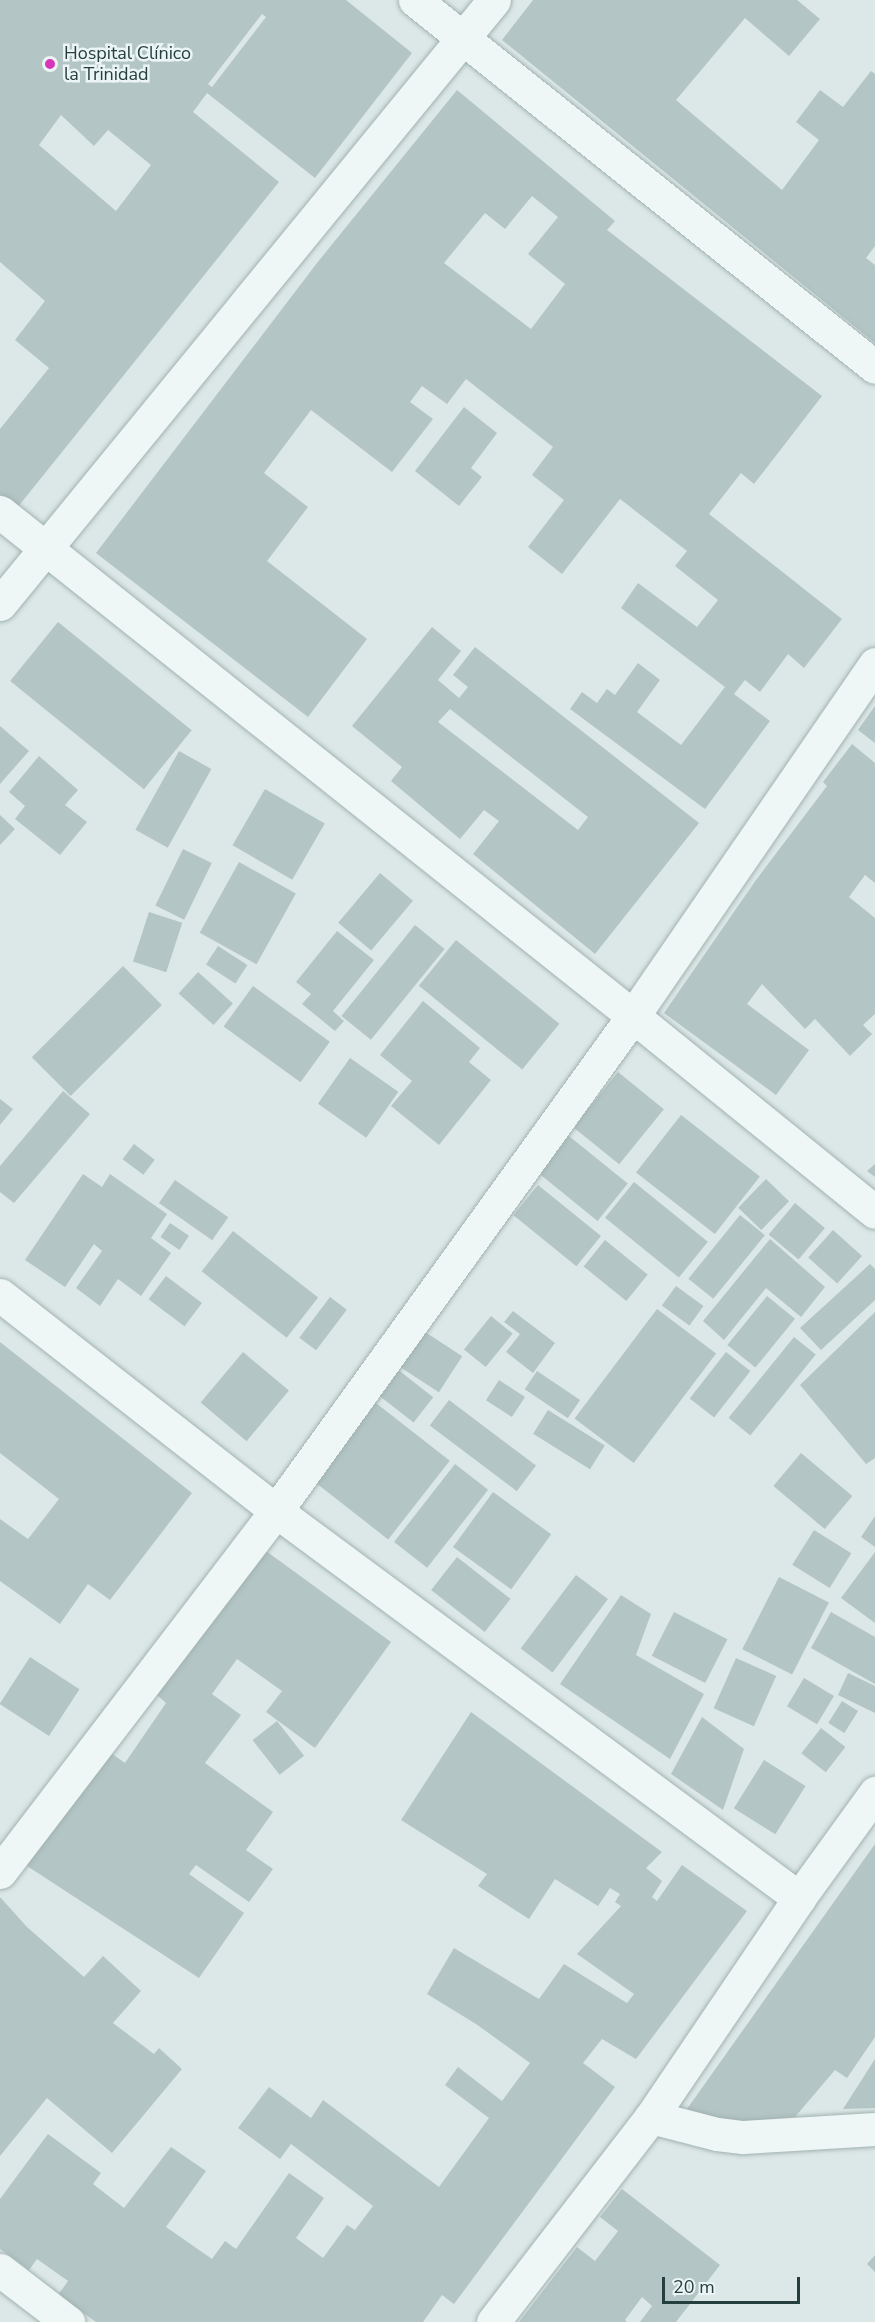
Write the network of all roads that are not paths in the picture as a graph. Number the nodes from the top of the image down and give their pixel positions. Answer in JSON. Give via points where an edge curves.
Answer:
{"nodes":[{"id":1,"x":415,"y":0,"type":"edge"},
{"id":2,"x":494,"y":0,"type":"edge"},
{"id":3,"x":463,"y":40,"type":"junction"},
{"id":4,"x":875,"y":367,"type":"edge"},
{"id":5,"x":0,"y":512,"type":"edge"},
{"id":6,"x":45,"y":548,"type":"junction"},
{"id":7,"x":0,"y":604,"type":"edge"},
{"id":8,"x":875,"y":664,"type":"edge"},
{"id":9,"x":633,"y":1016,"type":"junction"},
{"id":10,"x":875,"y":1212,"type":"edge"},
{"id":11,"x":0,"y":1295,"type":"edge"},
{"id":12,"x":276,"y":1510,"type":"junction"},
{"id":13,"x":875,"y":1793,"type":"edge"},
{"id":14,"x":0,"y":1872,"type":"edge"},
{"id":15,"x":799,"y":1898,"type":"junction"},
{"id":16,"x":651,"y":2117,"type":"junction"},
{"id":17,"x":875,"y":2128,"type":"edge"},
{"id":18,"x":0,"y":2270,"type":"edge"},
{"id":19,"x":68,"y":2322,"type":"edge"},
{"id":20,"x":493,"y":2322,"type":"edge"}],
"edges":[{"from":1,"to":3,"type":"street"},
{"from":2,"to":3,"type":"street"},
{"from":3,"to":4,"type":"street"},
{"from":3,"to":6,"type":"street"},
{"from":5,"to":6,"type":"street"},
{"from":6,"to":7,"type":"street"},
{"from":6,"to":9,"type":"street"},
{"from":8,"to":9,"type":"street"},
{"from":9,"to":10,"type":"street"},
{"from":9,"to":12,"type":"street"},
{"from":11,"to":12,"type":"street"},
{"from":12,"to":14,"type":"street"},
{"from":12,"to":15,"type":"street"},
{"from":13,"to":15,"type":"street"},
{"from":15,"to":16,"type":"street"},
{"from":16,"to":17,"type":"street","via":[[742,2137]]},
{"from":16,"to":20,"type":"street"},
{"from":18,"to":19,"type":"street"}]}
